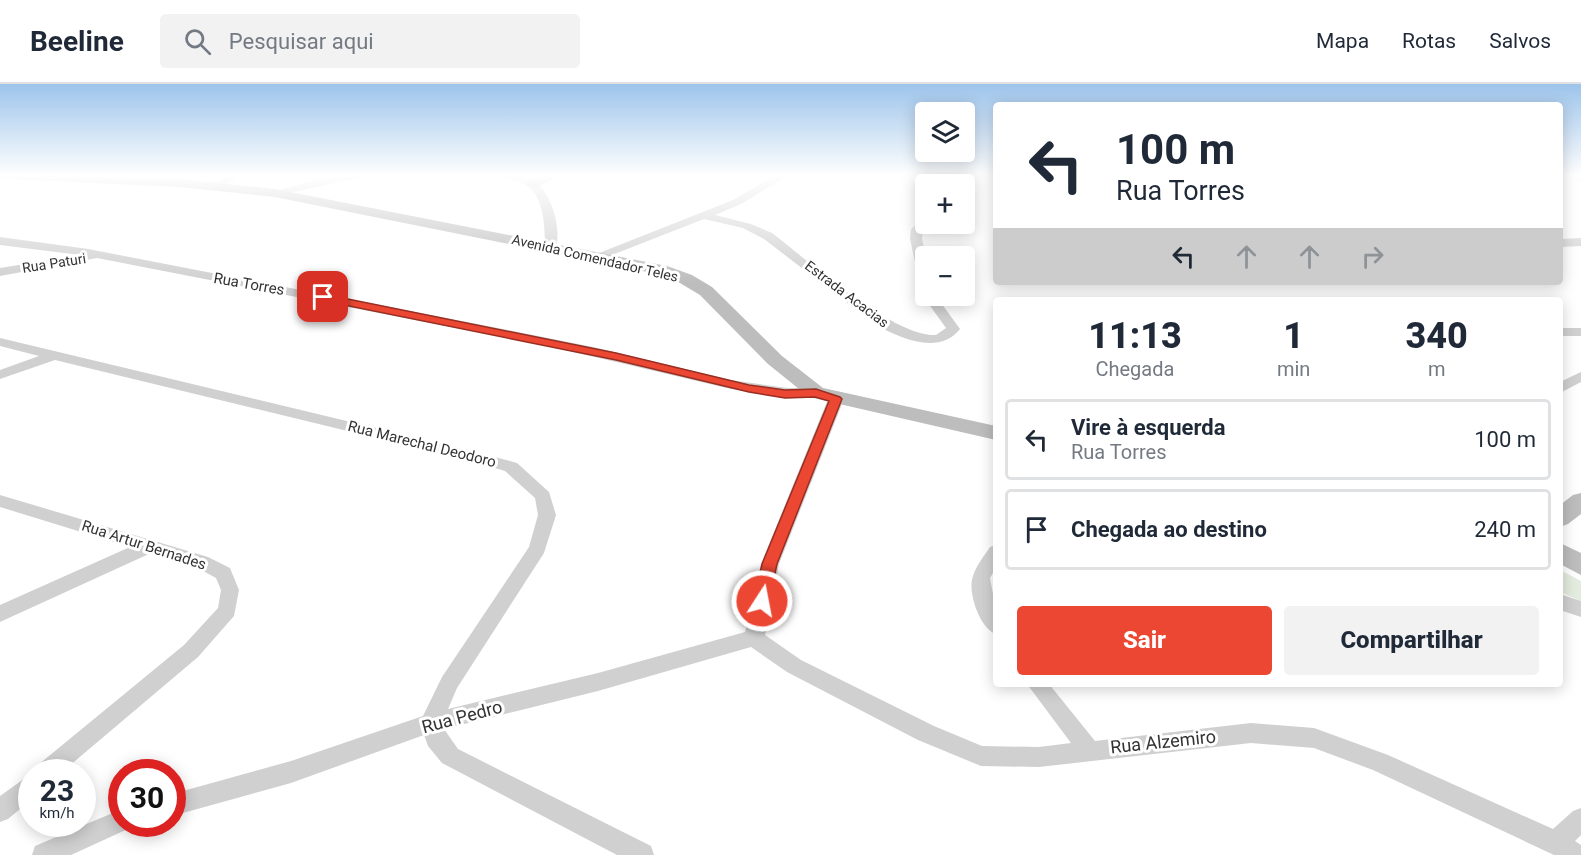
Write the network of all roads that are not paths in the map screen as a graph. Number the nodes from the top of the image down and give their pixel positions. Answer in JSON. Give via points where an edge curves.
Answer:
{"nodes":[{"id":1,"x":367,"y":211,"type":"edge"},
{"id":2,"x":546,"y":211,"type":"edge"},
{"id":3,"x":717,"y":211,"type":"edge"},
{"id":4,"x":706,"y":216,"type":"junction"},
{"id":5,"x":0,"y":241,"type":"edge"},
{"id":6,"x":1581,"y":242,"type":"edge"},
{"id":7,"x":1563,"y":243,"type":"edge"},
{"id":8,"x":551,"y":247,"type":"junction"},
{"id":9,"x":108,"y":255,"type":"junction"},
{"id":10,"x":595,"y":257,"type":"junction"},
{"id":11,"x":0,"y":272,"type":"edge"},
{"id":12,"x":937,"y":306,"type":"edge"},
{"id":13,"x":1563,"y":332,"type":"edge"},
{"id":14,"x":1581,"y":332,"type":"edge"},
{"id":15,"x":0,"y":342,"type":"edge"},
{"id":16,"x":56,"y":354,"type":"junction"},
{"id":17,"x":0,"y":375,"type":"edge"},
{"id":18,"x":1581,"y":376,"type":"edge"},
{"id":19,"x":1563,"y":386,"type":"edge"},
{"id":20,"x":816,"y":393,"type":"junction"},
{"id":21,"x":836,"y":399,"type":"junction"},
{"id":22,"x":993,"y":432,"type":"edge"},
{"id":23,"x":0,"y":501,"type":"edge"},
{"id":24,"x":1581,"y":501,"type":"edge"},
{"id":25,"x":1563,"y":516,"type":"edge"},
{"id":26,"x":152,"y":545,"type":"junction"},
{"id":27,"x":1563,"y":554,"type":"edge"},
{"id":28,"x":993,"y":557,"type":"edge"},
{"id":29,"x":1581,"y":565,"type":"edge"},
{"id":30,"x":1563,"y":603,"type":"edge"},
{"id":31,"x":1581,"y":609,"type":"edge"},
{"id":32,"x":0,"y":615,"type":"edge"},
{"id":33,"x":993,"y":622,"type":"edge"},
{"id":34,"x":754,"y":638,"type":"junction"},
{"id":35,"x":1039,"y":687,"type":"edge"},
{"id":36,"x":431,"y":723,"type":"junction"},
{"id":37,"x":1090,"y":751,"type":"junction"},
{"id":38,"x":62,"y":759,"type":"edge"},
{"id":39,"x":18,"y":796,"type":"edge"},
{"id":40,"x":186,"y":801,"type":"edge"},
{"id":41,"x":0,"y":811,"type":"edge"},
{"id":42,"x":1581,"y":819,"type":"edge"},
{"id":43,"x":108,"y":826,"type":"edge"},
{"id":44,"x":1566,"y":848,"type":"edge"},
{"id":45,"x":44,"y":855,"type":"edge"},
{"id":46,"x":642,"y":855,"type":"edge"}],
"edges":[{"from":1,"to":8,"type":"main road","name":"Avenida Comendador Teles"},
{"from":2,"to":8,"type":"street"},
{"from":3,"to":4,"type":"street"},
{"from":4,"to":10,"type":"street"},
{"from":4,"to":12,"type":"street","name":"Estrada Acacias","via":[[747,226],[768,236],[898,331],[939,340],[948,336],[953,329]]},
{"from":5,"to":9,"type":"street","name":"Rua Torres"},
{"from":6,"to":7,"type":"street"},
{"from":8,"to":10,"type":"main road","name":"Avenida Comendador Teles"},
{"from":9,"to":11,"type":"street","name":"Rua Paturi"},
{"from":9,"to":20,"type":"street","name":"Rua Torres","via":[[616,356],[749,389]]},
{"from":10,"to":20,"type":"main road","name":"Avenida Comendador Teles","via":[[662,270],[706,291],[775,360]]},
{"from":13,"to":14,"type":"street"},
{"from":15,"to":16,"type":"street","name":"Rua Marechal Deodoro"},
{"from":16,"to":17,"type":"street"},
{"from":16,"to":36,"type":"street","name":"Rua Marechal Deodoro","via":[[476,457],[511,467],[530,483],[543,496],[547,515],[538,548],[449,683]]},
{"from":18,"to":19,"type":"street"},
{"from":20,"to":21,"type":"main road","name":"Avenida Comendador Teles"},
{"from":21,"to":22,"type":"main road","name":"Avenida Comendador Teles"},
{"from":21,"to":34,"type":"street","via":[[770,564]]},
{"from":23,"to":26,"type":"street","name":"Rua Artur Bernades"},
{"from":24,"to":25,"type":"main road"},
{"from":26,"to":32,"type":"street"},
{"from":26,"to":38,"type":"street","name":"Rua Artur Bernades","via":[[223,573],[230,590],[226,611],[191,651]]},
{"from":27,"to":29,"type":"main road"},
{"from":28,"to":33,"type":"street","via":[[981,578],[986,611]]},
{"from":30,"to":31,"type":"street"},
{"from":34,"to":36,"type":"street","name":"Rua Pedro"},
{"from":34,"to":37,"type":"street","name":"Rua Alzemiro","via":[[794,666],[926,733],[981,756],[1039,757]]},
{"from":35,"to":37,"type":"street"},
{"from":36,"to":40,"type":"street","name":"Rua Pedro","via":[[291,772]]},
{"from":36,"to":46,"type":"street","via":[[436,739],[450,756]]},
{"from":37,"to":44,"type":"street","name":"Rua Alzemiro","via":[[1251,733],[1314,738],[1380,762]]},
{"from":39,"to":41,"type":"street"},
{"from":42,"to":44,"type":"street"},
{"from":43,"to":45,"type":"street"}]}
